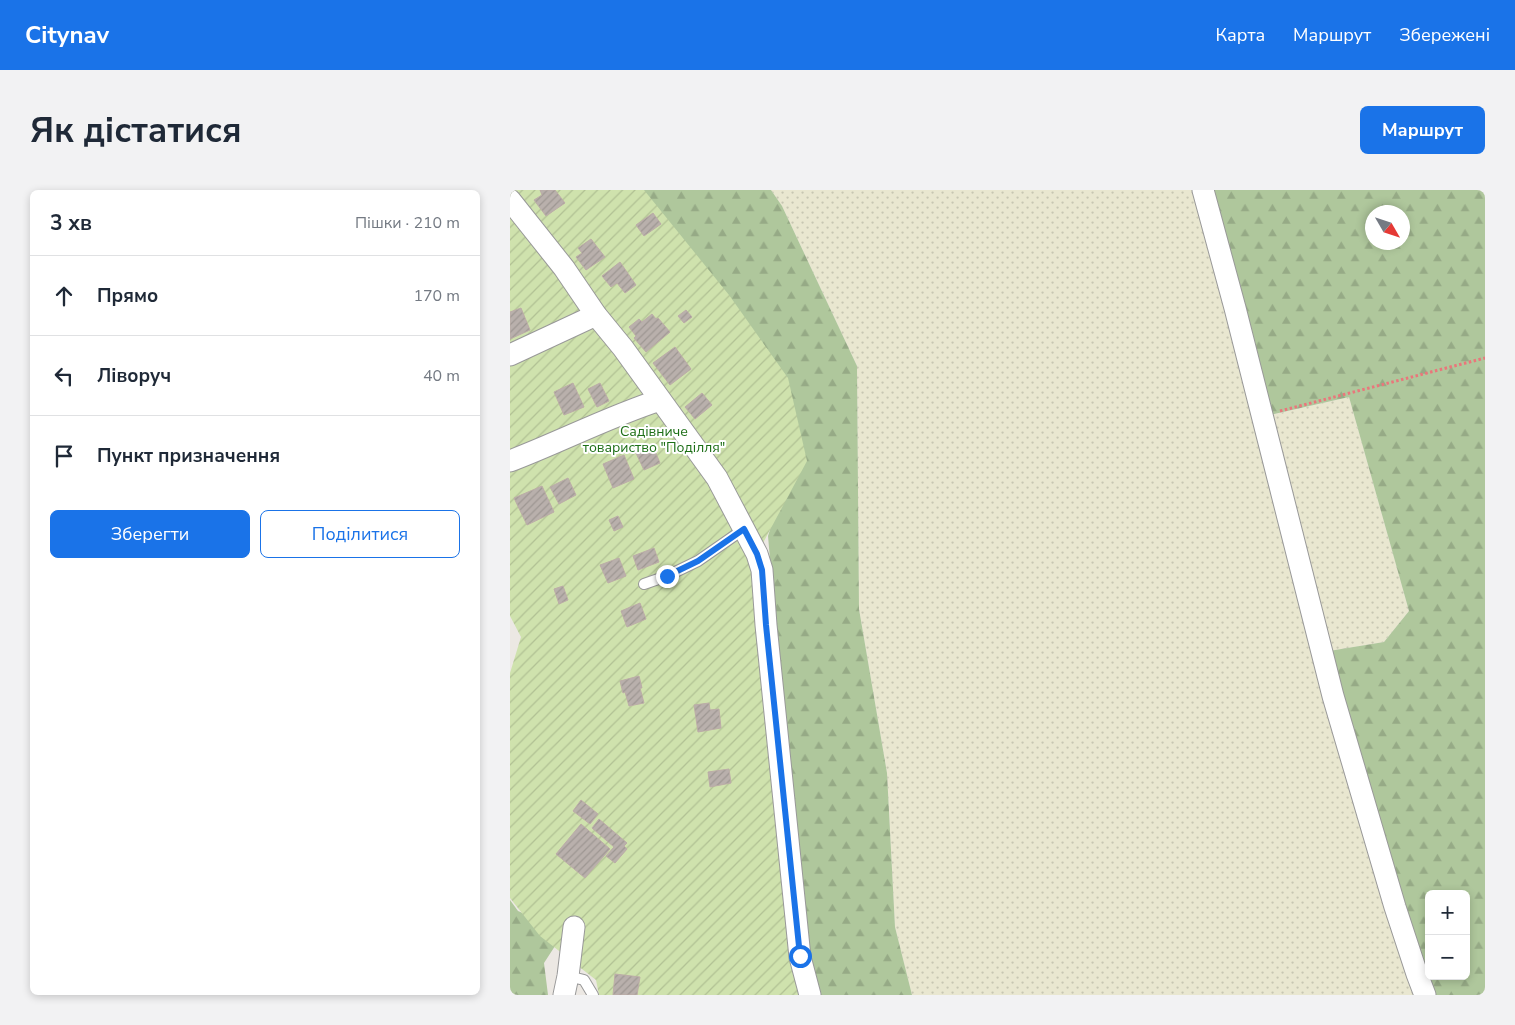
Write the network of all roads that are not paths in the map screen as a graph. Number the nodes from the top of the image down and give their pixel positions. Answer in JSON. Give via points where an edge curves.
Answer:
{"nodes":[{"id":1,"x":1203,"y":190,"type":"edge"},
{"id":2,"x":510,"y":200,"type":"edge"},
{"id":3,"x":596,"y":315,"type":"junction"},
{"id":4,"x":510,"y":355,"type":"edge"},
{"id":5,"x":660,"y":400,"type":"junction"},
{"id":6,"x":510,"y":461,"type":"edge"},
{"id":7,"x":744,"y":529,"type":"junction"},
{"id":8,"x":644,"y":584,"type":"dead end"},
{"id":9,"x":574,"y":928,"type":"dead end"},
{"id":10,"x":566,"y":986,"type":"edge"},
{"id":11,"x":592,"y":995,"type":"edge"},
{"id":12,"x":810,"y":995,"type":"edge"},
{"id":13,"x":1425,"y":995,"type":"edge"}],
"edges":[{"from":1,"to":13,"type":"street","via":[[1333,696],[1395,907]]},
{"from":2,"to":3,"type":"street","via":[[564,268]]},
{"from":3,"to":4,"type":"street"},
{"from":3,"to":5,"type":"street"},
{"from":5,"to":6,"type":"street"},
{"from":5,"to":7,"type":"street","via":[[717,478]]},
{"from":7,"to":8,"type":"lane","via":[[698,561]]},
{"from":7,"to":12,"type":"street","via":[[762,570],[800,956]]},
{"from":9,"to":10,"type":"street"},
{"from":10,"to":11,"type":"lane","via":[[584,980]]}]}
